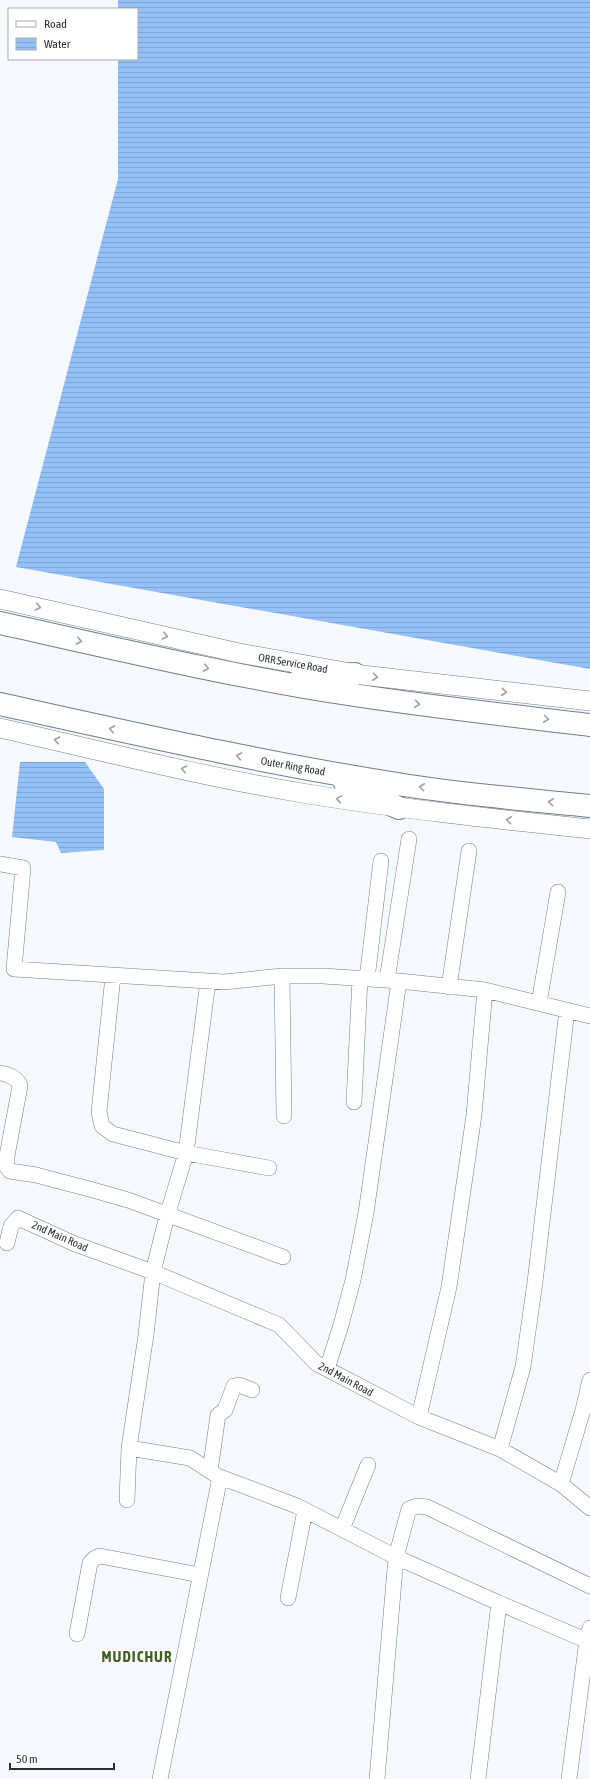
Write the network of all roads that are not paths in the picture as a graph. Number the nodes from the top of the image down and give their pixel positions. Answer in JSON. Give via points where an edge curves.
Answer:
{"nodes":[{"id":1,"x":0,"y":599,"type":"edge"},
{"id":2,"x":0,"y":623,"type":"edge"},
{"id":3,"x":355,"y":674,"type":"junction"},
{"id":4,"x":270,"y":680,"type":"junction"},
{"id":5,"x":590,"y":701,"type":"edge"},
{"id":6,"x":0,"y":704,"type":"edge"},
{"id":7,"x":590,"y":725,"type":"edge"},
{"id":8,"x":0,"y":728,"type":"edge"},
{"id":9,"x":318,"y":770,"type":"junction"},
{"id":10,"x":590,"y":806,"type":"edge"},
{"id":11,"x":399,"y":808,"type":"junction"},
{"id":12,"x":590,"y":829,"type":"edge"},
{"id":13,"x":409,"y":839,"type":"dead end"},
{"id":14,"x":469,"y":851,"type":"dead end"},
{"id":15,"x":381,"y":861,"type":"dead end"},
{"id":16,"x":0,"y":864,"type":"edge"},
{"id":17,"x":558,"y":892,"type":"dead end"},
{"id":18,"x":113,"y":976,"type":"junction"},
{"id":19,"x":282,"y":976,"type":"junction"},
{"id":20,"x":364,"y":978,"type":"junction"},
{"id":21,"x":393,"y":980,"type":"junction"},
{"id":22,"x":208,"y":981,"type":"junction"},
{"id":23,"x":449,"y":987,"type":"junction"},
{"id":24,"x":485,"y":990,"type":"junction"},
{"id":25,"x":539,"y":1003,"type":"junction"},
{"id":26,"x":568,"y":1010,"type":"junction"},
{"id":27,"x":590,"y":1016,"type":"edge"},
{"id":28,"x":0,"y":1073,"type":"edge"},
{"id":29,"x":354,"y":1102,"type":"dead end"},
{"id":30,"x":284,"y":1116,"type":"dead end"},
{"id":31,"x":186,"y":1153,"type":"junction"},
{"id":32,"x":269,"y":1168,"type":"dead end"},
{"id":33,"x":167,"y":1216,"type":"junction"},
{"id":34,"x":7,"y":1243,"type":"dead end"},
{"id":35,"x":284,"y":1257,"type":"dead end"},
{"id":36,"x":153,"y":1272,"type":"junction"},
{"id":37,"x":327,"y":1369,"type":"junction"},
{"id":38,"x":590,"y":1380,"type":"edge"},
{"id":39,"x":252,"y":1390,"type":"dead end"},
{"id":40,"x":419,"y":1417,"type":"junction"},
{"id":41,"x":129,"y":1448,"type":"junction"},
{"id":42,"x":500,"y":1449,"type":"junction"},
{"id":43,"x":368,"y":1465,"type":"dead end"},
{"id":44,"x":215,"y":1474,"type":"junction"},
{"id":45,"x":561,"y":1484,"type":"junction"},
{"id":46,"x":127,"y":1500,"type":"dead end"},
{"id":47,"x":590,"y":1508,"type":"edge"},
{"id":48,"x":305,"y":1510,"type":"junction"},
{"id":49,"x":342,"y":1528,"type":"junction"},
{"id":50,"x":396,"y":1557,"type":"junction"},
{"id":51,"x":200,"y":1575,"type":"junction"},
{"id":52,"x":590,"y":1586,"type":"edge"},
{"id":53,"x":288,"y":1598,"type":"dead end"},
{"id":54,"x":499,"y":1602,"type":"junction"},
{"id":55,"x":77,"y":1634,"type":"dead end"},
{"id":56,"x":589,"y":1636,"type":"edge"},
{"id":57,"x":160,"y":1779,"type":"edge"},
{"id":58,"x":377,"y":1779,"type":"edge"},
{"id":59,"x":478,"y":1779,"type":"edge"},
{"id":60,"x":569,"y":1779,"type":"edge"}],
"edges":[{"from":1,"to":3,"type":"main road","name":"ORR Service Road","one_way":true,"via":[[239,653]]},
{"from":2,"to":4,"type":"highway","one_way":true},
{"from":3,"to":4,"type":"highway"},
{"from":3,"to":5,"type":"main road","name":"ORR Service Road","one_way":true},
{"from":4,"to":7,"type":"highway","one_way":true,"via":[[342,693]]},
{"from":9,"to":6,"type":"highway","name":"Outer Ring Road","one_way":true,"via":[[185,745]]},
{"from":11,"to":8,"type":"main road","one_way":true,"via":[[232,779]]},
{"from":10,"to":9,"type":"highway","name":"Outer Ring Road","one_way":true,"via":[[411,786]]},
{"from":9,"to":11,"type":"highway"},
{"from":12,"to":11,"type":"main road","one_way":true},
{"from":13,"to":21,"type":"street"},
{"from":14,"to":23,"type":"street"},
{"from":15,"to":20,"type":"street"},
{"from":16,"to":18,"type":"street","via":[[24,868],[14,969]]},
{"from":17,"to":25,"type":"street"},
{"from":18,"to":22,"type":"street"},
{"from":18,"to":31,"type":"street","via":[[99,1112],[102,1126],[113,1134]]},
{"from":19,"to":20,"type":"street"},
{"from":19,"to":22,"type":"street","via":[[224,982]]},
{"from":19,"to":30,"type":"street"},
{"from":20,"to":21,"type":"street"},
{"from":20,"to":29,"type":"street"},
{"from":21,"to":23,"type":"street"},
{"from":21,"to":37,"type":"street","via":[[366,1214],[353,1280]]},
{"from":22,"to":31,"type":"street"},
{"from":23,"to":24,"type":"street"},
{"from":24,"to":25,"type":"street"},
{"from":24,"to":40,"type":"street","via":[[474,1115],[449,1287]]},
{"from":25,"to":26,"type":"street"},
{"from":26,"to":27,"type":"street"},
{"from":26,"to":42,"type":"street","via":[[523,1367]]},
{"from":28,"to":33,"type":"street","via":[[15,1078],[20,1086],[7,1156],[6,1166],[10,1171],[36,1175],[128,1200]]},
{"from":31,"to":32,"type":"street"},
{"from":31,"to":33,"type":"street"},
{"from":33,"to":35,"type":"street"},
{"from":33,"to":36,"type":"street"},
{"from":34,"to":36,"type":"street","name":"2nd Main Road","via":[[11,1226],[18,1218],[75,1244]]},
{"from":36,"to":37,"type":"street","name":"2nd Main Road","via":[[279,1325],[317,1364]]},
{"from":36,"to":41,"type":"street"},
{"from":37,"to":40,"type":"street","name":"2nd Main Road"},
{"from":38,"to":45,"type":"street"},
{"from":39,"to":44,"type":"street","via":[[239,1384],[234,1386],[226,1410],[218,1415]]},
{"from":40,"to":42,"type":"street","name":"2nd Main Road"},
{"from":41,"to":44,"type":"street","via":[[190,1458]]},
{"from":41,"to":46,"type":"street"},
{"from":42,"to":45,"type":"street","name":"2nd Main Road"},
{"from":43,"to":49,"type":"street"},
{"from":44,"to":48,"type":"street"},
{"from":44,"to":51,"type":"street"},
{"from":45,"to":47,"type":"street","name":"2nd Main Road"},
{"from":48,"to":49,"type":"street"},
{"from":48,"to":53,"type":"street"},
{"from":49,"to":50,"type":"street"},
{"from":50,"to":52,"type":"street","via":[[409,1509],[417,1506],[428,1507]]},
{"from":50,"to":54,"type":"street"},
{"from":50,"to":58,"type":"street"},
{"from":51,"to":55,"type":"street","via":[[100,1556],[95,1558],[90,1563]]},
{"from":51,"to":57,"type":"street"},
{"from":54,"to":56,"type":"street"},
{"from":54,"to":59,"type":"street"},
{"from":56,"to":60,"type":"street"}]}
